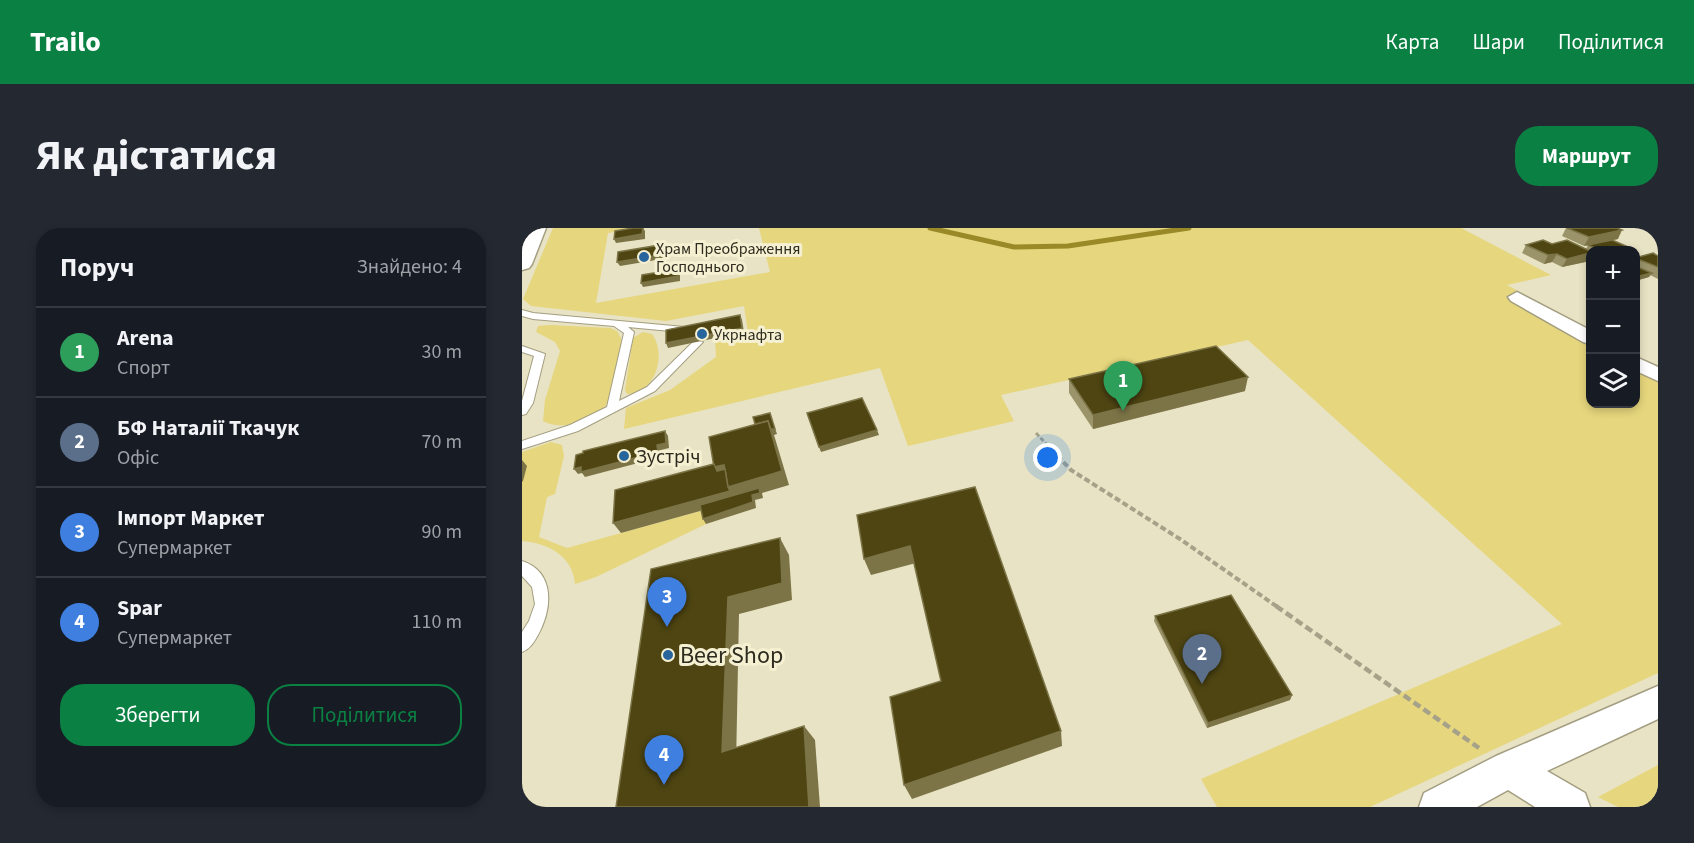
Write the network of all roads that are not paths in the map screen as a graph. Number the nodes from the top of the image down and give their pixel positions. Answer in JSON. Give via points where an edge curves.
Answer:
{"nodes":[{"id":1,"x":1517,"y":297,"type":"dead end"},
{"id":2,"x":522,"y":313,"type":"edge"},
{"id":3,"x":616,"y":323,"type":"junction"},
{"id":4,"x":692,"y":330,"type":"edge"},
{"id":5,"x":1586,"y":336,"type":"edge"},
{"id":6,"x":698,"y":342,"type":"edge"},
{"id":7,"x":522,"y":349,"type":"edge"},
{"id":8,"x":1640,"y":366,"type":"edge"},
{"id":9,"x":1658,"y":375,"type":"edge"},
{"id":10,"x":612,"y":408,"type":"junction"},
{"id":11,"x":522,"y":412,"type":"edge"},
{"id":12,"x":522,"y":445,"type":"edge"},
{"id":13,"x":522,"y":567,"type":"edge"},
{"id":14,"x":522,"y":645,"type":"edge"},
{"id":15,"x":1658,"y":702,"type":"edge"},
{"id":16,"x":1509,"y":770,"type":"junction"},
{"id":17,"x":1438,"y":807,"type":"edge"},
{"id":18,"x":1571,"y":807,"type":"edge"}],
"edges":[{"from":1,"to":5,"type":"street"},
{"from":2,"to":3,"type":"lane"},
{"from":3,"to":4,"type":"lane"},
{"from":3,"to":10,"type":"lane","via":[[629,332]]},
{"from":6,"to":10,"type":"lane","via":[[651,389]]},
{"from":7,"to":11,"type":"lane","via":[[540,354]]},
{"from":8,"to":9,"type":"street"},
{"from":10,"to":12,"type":"lane","via":[[574,428]]},
{"from":13,"to":14,"type":"lane","via":[[537,577],[544,593],[542,609]]},
{"from":15,"to":16,"type":"street"},
{"from":16,"to":17,"type":"street"},
{"from":16,"to":18,"type":"street"}]}
